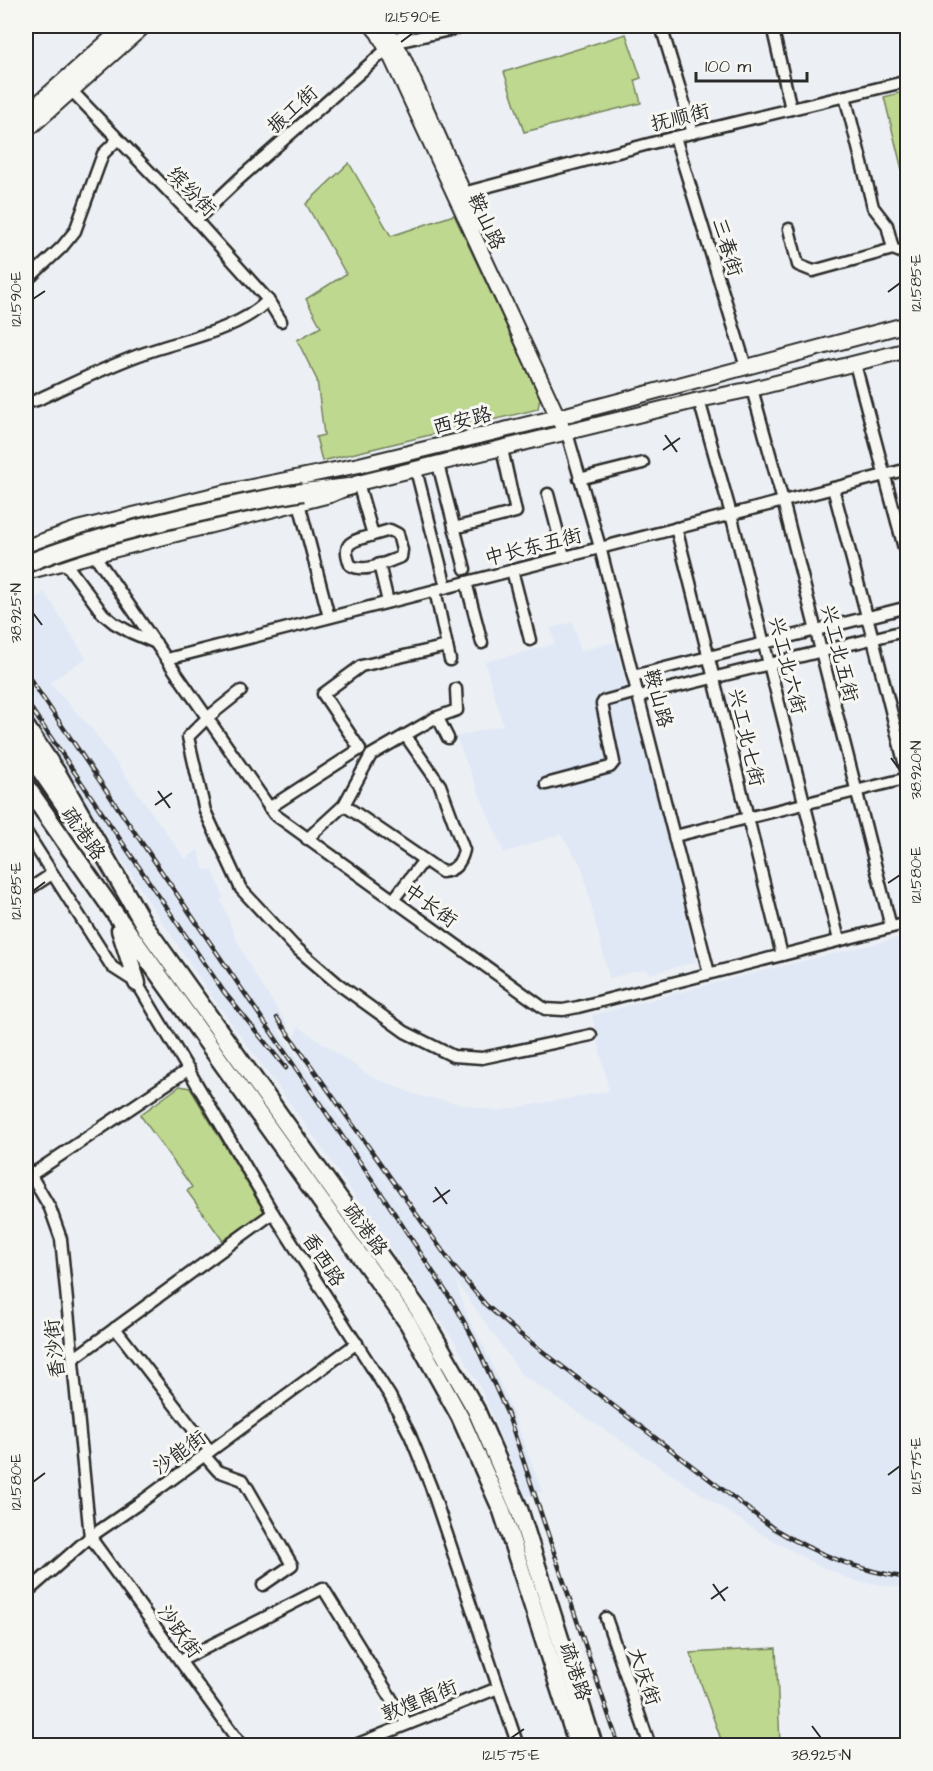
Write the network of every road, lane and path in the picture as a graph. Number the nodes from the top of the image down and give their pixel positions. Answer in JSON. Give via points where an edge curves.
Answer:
{"nodes":[{"id":1,"x":125,"y":26,"type":"edge"},
{"id":2,"x":144,"y":26,"type":"edge"},
{"id":3,"x":372,"y":26,"type":"edge"},
{"id":4,"x":384,"y":26,"type":"edge"},
{"id":5,"x":413,"y":26,"type":"edge"},
{"id":6,"x":467,"y":26,"type":"edge"},
{"id":7,"x":661,"y":26,"type":"edge"},
{"id":8,"x":772,"y":26,"type":"edge"},
{"id":9,"x":390,"y":46,"type":"junction"},
{"id":10,"x":78,"y":67,"type":"junction"},
{"id":11,"x":908,"y":81,"type":"edge"},
{"id":12,"x":69,"y":93,"type":"junction"},
{"id":13,"x":845,"y":96,"type":"junction"},
{"id":14,"x":26,"y":109,"type":"edge"},
{"id":15,"x":791,"y":109,"type":"junction"},
{"id":16,"x":26,"y":114,"type":"edge"},
{"id":17,"x":693,"y":133,"type":"junction"},
{"id":18,"x":26,"y":134,"type":"edge"},
{"id":19,"x":675,"y":137,"type":"junction"},
{"id":20,"x":117,"y":140,"type":"junction"},
{"id":21,"x":463,"y":193,"type":"junction"},
{"id":22,"x":196,"y":220,"type":"junction"},
{"id":23,"x":789,"y":229,"type":"dead end"},
{"id":24,"x":893,"y":249,"type":"junction"},
{"id":25,"x":908,"y":255,"type":"edge"},
{"id":26,"x":26,"y":281,"type":"edge"},
{"id":27,"x":268,"y":300,"type":"junction"},
{"id":28,"x":281,"y":321,"type":"dead end"},
{"id":29,"x":908,"y":324,"type":"edge"},
{"id":30,"x":908,"y":350,"type":"edge"},
{"id":31,"x":855,"y":364,"type":"junction"},
{"id":32,"x":746,"y":367,"type":"junction"},
{"id":33,"x":752,"y":389,"type":"junction"},
{"id":34,"x":699,"y":400,"type":"junction"},
{"id":35,"x":26,"y":403,"type":"edge"},
{"id":36,"x":562,"y":416,"type":"junction"},
{"id":37,"x":567,"y":433,"type":"junction"},
{"id":38,"x":502,"y":449,"type":"junction"},
{"id":39,"x":643,"y":463,"type":"dead end"},
{"id":40,"x":438,"y":464,"type":"junction"},
{"id":41,"x":908,"y":469,"type":"edge"},
{"id":42,"x":416,"y":470,"type":"junction"},
{"id":43,"x":884,"y":475,"type":"junction"},
{"id":44,"x":579,"y":478,"type":"junction"},
{"id":45,"x":354,"y":485,"type":"junction"},
{"id":46,"x":833,"y":488,"type":"junction"},
{"id":47,"x":548,"y":494,"type":"dead end"},
{"id":48,"x":301,"y":497,"type":"junction"},
{"id":49,"x":783,"y":501,"type":"junction"},
{"id":50,"x":731,"y":514,"type":"junction"},
{"id":51,"x":454,"y":528,"type":"junction"},
{"id":52,"x":676,"y":528,"type":"junction"},
{"id":53,"x":77,"y":529,"type":"junction"},
{"id":54,"x":373,"y":535,"type":"junction"},
{"id":55,"x":48,"y":539,"type":"junction"},
{"id":56,"x":26,"y":547,"type":"edge"},
{"id":57,"x":600,"y":547,"type":"junction"},
{"id":58,"x":95,"y":555,"type":"junction"},
{"id":59,"x":564,"y":556,"type":"junction"},
{"id":60,"x":65,"y":562,"type":"junction"},
{"id":61,"x":908,"y":562,"type":"edge"},
{"id":62,"x":26,"y":564,"type":"edge"},
{"id":63,"x":379,"y":564,"type":"junction"},
{"id":64,"x":50,"y":565,"type":"junction"},
{"id":65,"x":465,"y":569,"type":"dead end"},
{"id":66,"x":512,"y":570,"type":"junction"},
{"id":67,"x":26,"y":572,"type":"edge"},
{"id":68,"x":74,"y":574,"type":"junction"},
{"id":69,"x":466,"y":582,"type":"junction"},
{"id":70,"x":440,"y":588,"type":"junction"},
{"id":71,"x":388,"y":602,"type":"junction"},
{"id":72,"x":908,"y":607,"type":"edge"},
{"id":73,"x":868,"y":616,"type":"junction"},
{"id":74,"x":329,"y":617,"type":"junction"},
{"id":75,"x":815,"y":629,"type":"junction"},
{"id":76,"x":908,"y":630,"type":"edge"},
{"id":77,"x":873,"y":639,"type":"junction"},
{"id":78,"x":531,"y":640,"type":"dead end"},
{"id":79,"x":482,"y":642,"type":"dead end"},
{"id":80,"x":764,"y":642,"type":"junction"},
{"id":81,"x":156,"y":643,"type":"junction"},
{"id":82,"x":447,"y":646,"type":"junction"},
{"id":83,"x":821,"y":651,"type":"junction"},
{"id":84,"x":709,"y":656,"type":"junction"},
{"id":85,"x":167,"y":659,"type":"junction"},
{"id":86,"x":450,"y":660,"type":"dead end"},
{"id":87,"x":770,"y":664,"type":"junction"},
{"id":88,"x":633,"y":676,"type":"junction"},
{"id":89,"x":715,"y":678,"type":"junction"},
{"id":90,"x":456,"y":689,"type":"dead end"},
{"id":91,"x":241,"y":691,"type":"dead end"},
{"id":92,"x":638,"y":694,"type":"junction"},
{"id":93,"x":207,"y":718,"type":"junction"},
{"id":94,"x":435,"y":718,"type":"junction"},
{"id":95,"x":26,"y":727,"type":"edge"},
{"id":96,"x":405,"y":735,"type":"junction"},
{"id":97,"x":448,"y":738,"type":"dead end"},
{"id":98,"x":26,"y":748,"type":"edge"},
{"id":99,"x":908,"y":778,"type":"edge"},
{"id":100,"x":546,"y":784,"type":"dead end"},
{"id":101,"x":26,"y":786,"type":"edge"},
{"id":102,"x":857,"y":791,"type":"junction"},
{"id":103,"x":804,"y":804,"type":"junction"},
{"id":104,"x":344,"y":805,"type":"junction"},
{"id":105,"x":270,"y":807,"type":"junction"},
{"id":106,"x":747,"y":818,"type":"junction"},
{"id":107,"x":26,"y":832,"type":"edge"},
{"id":108,"x":675,"y":836,"type":"junction"},
{"id":109,"x":307,"y":839,"type":"junction"},
{"id":110,"x":424,"y":860,"type":"junction"},
{"id":111,"x":52,"y":874,"type":"junction"},
{"id":112,"x":26,"y":891,"type":"edge"},
{"id":113,"x":393,"y":900,"type":"junction"},
{"id":114,"x":116,"y":915,"type":"junction"},
{"id":115,"x":908,"y":923,"type":"edge"},
{"id":116,"x":891,"y":927,"type":"junction"},
{"id":117,"x":146,"y":928,"type":"junction"},
{"id":118,"x":839,"y":940,"type":"junction"},
{"id":119,"x":782,"y":955,"type":"junction"},
{"id":120,"x":709,"y":973,"type":"junction"},
{"id":121,"x":138,"y":983,"type":"junction"},
{"id":122,"x":591,"y":1035,"type":"dead end"},
{"id":123,"x":189,"y":1069,"type":"junction"},
{"id":124,"x":28,"y":1171,"type":"edge"},
{"id":125,"x":273,"y":1213,"type":"junction"},
{"id":126,"x":115,"y":1328,"type":"junction"},
{"id":127,"x":357,"y":1343,"type":"junction"},
{"id":128,"x":73,"y":1359,"type":"junction"},
{"id":129,"x":207,"y":1453,"type":"junction"},
{"id":130,"x":90,"y":1537,"type":"junction"},
{"id":131,"x":263,"y":1585,"type":"dead end"},
{"id":132,"x":26,"y":1593,"type":"edge"},
{"id":133,"x":606,"y":1618,"type":"dead end"},
{"id":134,"x":180,"y":1661,"type":"junction"},
{"id":135,"x":498,"y":1688,"type":"junction"},
{"id":136,"x":407,"y":1724,"type":"junction"},
{"id":137,"x":242,"y":1746,"type":"edge"},
{"id":138,"x":353,"y":1746,"type":"edge"},
{"id":139,"x":518,"y":1746,"type":"edge"},
{"id":140,"x":578,"y":1746,"type":"edge"},
{"id":141,"x":594,"y":1746,"type":"edge"},
{"id":142,"x":650,"y":1746,"type":"edge"}],
"edges":[{"from":1,"to":10,"type":"main road"},
{"from":2,"to":12,"type":"main road"},
{"from":3,"to":9,"type":"main road","name":"鞍山路"},
{"from":4,"to":9,"type":"main road","name":"鞍山路"},
{"from":5,"to":9,"type":"street","name":"振工街"},
{"from":6,"to":9,"type":"street"},
{"from":7,"to":17,"type":"street"},
{"from":8,"to":15,"type":"street"},
{"from":9,"to":21,"type":"main road","name":"鞍山路","via":[[405,63]]},
{"from":9,"to":22,"type":"street","name":"振工街"},
{"from":9,"to":36,"type":"main road","name":"鞍山路"},
{"from":10,"to":14,"type":"street"},
{"from":10,"to":16,"type":"main road"},
{"from":11,"to":13,"type":"street","name":"抚顺街"},
{"from":12,"to":18,"type":"main road"},
{"from":12,"to":20,"type":"street","name":"缤纷街"},
{"from":13,"to":15,"type":"street","name":"抚顺街"},
{"from":13,"to":24,"type":"street","via":[[873,207],[887,225]]},
{"from":15,"to":17,"type":"street","name":"抚顺街"},
{"from":17,"to":19,"type":"street","name":"抚顺街"},
{"from":19,"to":21,"type":"street","name":"抚顺街"},
{"from":19,"to":32,"type":"street","name":"三春街"},
{"from":20,"to":22,"type":"street","name":"缤纷街"},
{"from":20,"to":26,"type":"street","via":[[103,154],[75,231]]},
{"from":21,"to":36,"type":"main road","name":"鞍山路"},
{"from":22,"to":27,"type":"street","name":"缤纷街"},
{"from":23,"to":24,"type":"street","via":[[798,265],[813,271]]},
{"from":24,"to":25,"type":"street"},
{"from":27,"to":28,"type":"street","name":"缤纷街"},
{"from":27,"to":35,"type":"street","via":[[240,321],[139,355]]},
{"from":29,"to":32,"type":"main road","name":"西安路"},
{"from":30,"to":31,"type":"main road","name":"西安路"},
{"from":31,"to":33,"type":"main road","name":"西安路"},
{"from":31,"to":43,"type":"street"},
{"from":32,"to":36,"type":"main road","name":"西安路"},
{"from":33,"to":34,"type":"main road","name":"西安路"},
{"from":33,"to":49,"type":"street","name":"兴工北五街"},
{"from":34,"to":37,"type":"main road","name":"西安路"},
{"from":34,"to":50,"type":"street","name":"兴工北六街"},
{"from":36,"to":37,"type":"main road","name":"鞍山路"},
{"from":36,"to":53,"type":"main road","name":"西安路"},
{"from":37,"to":38,"type":"main road","name":"西安路"},
{"from":37,"to":44,"type":"street","name":"鞍山路"},
{"from":38,"to":40,"type":"main road","name":"西安路"},
{"from":38,"to":51,"type":"street","via":[[516,512]]},
{"from":39,"to":44,"type":"street"},
{"from":40,"to":42,"type":"main road","name":"西安路"},
{"from":40,"to":51,"type":"street"},
{"from":41,"to":43,"type":"street","name":"中长东五街"},
{"from":42,"to":45,"type":"main road","name":"西安路"},
{"from":42,"to":70,"type":"street"},
{"from":43,"to":46,"type":"street","name":"中长东五街"},
{"from":43,"to":61,"type":"street"},
{"from":44,"to":57,"type":"street","name":"鞍山路"},
{"from":45,"to":48,"type":"highway"},
{"from":45,"to":54,"type":"street"},
{"from":46,"to":49,"type":"street","name":"中长东五街"},
{"from":46,"to":73,"type":"street"},
{"from":47,"to":59,"type":"street"},
{"from":48,"to":58,"type":"main road"},
{"from":48,"to":62,"type":"highway","bridge":true,"via":[[240,503],[117,534]]},
{"from":48,"to":74,"type":"street"},
{"from":49,"to":50,"type":"street","name":"中长东五街"},
{"from":49,"to":75,"type":"street","name":"兴工北五街"},
{"from":50,"to":52,"type":"street","name":"中长东五街"},
{"from":50,"to":80,"type":"street","name":"兴工北六街"},
{"from":51,"to":65,"type":"street"},
{"from":52,"to":57,"type":"street","name":"中长东五街"},
{"from":52,"to":84,"type":"street","name":"兴工北七街"},
{"from":53,"to":55,"type":"main road","name":"西安路"},
{"from":53,"to":58,"type":"street","name":"中长街"},
{"from":54,"to":63,"type":"street","via":[[390,530],[398,534],[402,550],[401,557]]},
{"from":54,"to":63,"type":"street","via":[[348,545],[350,565],[366,569]]},
{"from":55,"to":56,"type":"main road","name":"西安路"},
{"from":55,"to":60,"type":"street"},
{"from":57,"to":59,"type":"street","name":"中长东五街"},
{"from":57,"to":88,"type":"street","name":"鞍山路"},
{"from":58,"to":60,"type":"main road"},
{"from":58,"to":81,"type":"street","name":"中长街"},
{"from":59,"to":66,"type":"street","name":"中长东五街"},
{"from":60,"to":64,"type":"main road"},
{"from":60,"to":68,"type":"street"},
{"from":63,"to":71,"type":"street"},
{"from":64,"to":67,"type":"main road"},
{"from":64,"to":68,"type":"street"},
{"from":66,"to":69,"type":"street","name":"中长东五街"},
{"from":66,"to":78,"type":"street"},
{"from":68,"to":81,"type":"street","via":[[103,614]]},
{"from":69,"to":70,"type":"street","name":"中长东五街"},
{"from":69,"to":79,"type":"street"},
{"from":70,"to":71,"type":"street","name":"中长东五街"},
{"from":70,"to":82,"type":"street"},
{"from":71,"to":74,"type":"street","name":"中长东五街"},
{"from":72,"to":73,"type":"street"},
{"from":73,"to":75,"type":"street"},
{"from":73,"to":77,"type":"street"},
{"from":74,"to":85,"type":"street","name":"中长东五街"},
{"from":75,"to":80,"type":"street"},
{"from":75,"to":83,"type":"street","name":"兴工北五街"},
{"from":76,"to":77,"type":"street"},
{"from":77,"to":83,"type":"street"},
{"from":77,"to":99,"type":"street"},
{"from":80,"to":84,"type":"street"},
{"from":80,"to":87,"type":"street","name":"兴工北六街"},
{"from":81,"to":85,"type":"street","name":"中长街"},
{"from":82,"to":86,"type":"street"},
{"from":82,"to":105,"type":"street","via":[[361,666],[323,694],[360,749]]},
{"from":83,"to":87,"type":"street"},
{"from":83,"to":102,"type":"street","name":"兴工北五街"},
{"from":84,"to":88,"type":"street"},
{"from":84,"to":89,"type":"street","name":"兴工北七街"},
{"from":85,"to":93,"type":"street","name":"中长街"},
{"from":87,"to":89,"type":"street"},
{"from":87,"to":103,"type":"street","name":"兴工北六街"},
{"from":88,"to":92,"type":"street","name":"鞍山路"},
{"from":89,"to":92,"type":"street"},
{"from":89,"to":106,"type":"street","name":"兴工北七街"},
{"from":90,"to":94,"type":"street","via":[[457,710]]},
{"from":91,"to":93,"type":"street"},
{"from":92,"to":100,"type":"street","via":[[602,704],[613,764]]},
{"from":92,"to":108,"type":"street","name":"鞍山路"},
{"from":93,"to":105,"type":"street","name":"中长街"},
{"from":93,"to":122,"type":"street","via":[[188,737],[205,811],[241,889],[294,946],[337,982],[405,1032],[453,1056],[482,1058]]},
{"from":94,"to":96,"type":"street"},
{"from":94,"to":97,"type":"street"},
{"from":95,"to":117,"type":"highway","via":[[59,776]]},
{"from":96,"to":104,"type":"street","via":[[371,755]]},
{"from":96,"to":110,"type":"street","via":[[440,785],[464,850],[458,865],[449,872],[442,872]]},
{"from":98,"to":117,"type":"highway"},
{"from":99,"to":102,"type":"street"},
{"from":101,"to":114,"type":"highway","name":"疏港路"},
{"from":102,"to":103,"type":"street"},
{"from":102,"to":116,"type":"street","name":"兴工北五街"},
{"from":103,"to":106,"type":"street"},
{"from":103,"to":118,"type":"street","name":"兴工北六街"},
{"from":104,"to":109,"type":"street"},
{"from":104,"to":110,"type":"street"},
{"from":105,"to":109,"type":"street","name":"中长街"},
{"from":106,"to":108,"type":"street"},
{"from":106,"to":119,"type":"street","name":"兴工北七街"},
{"from":107,"to":111,"type":"street","name":"香西路"},
{"from":108,"to":120,"type":"street","name":"鞍山路"},
{"from":109,"to":113,"type":"street","name":"中长街"},
{"from":110,"to":113,"type":"street"},
{"from":111,"to":112,"type":"street"},
{"from":111,"to":121,"type":"street","name":"香西路","via":[[112,967]]},
{"from":113,"to":120,"type":"street","name":"中长街","via":[[545,1009],[563,1010]]},
{"from":114,"to":121,"type":"highway"},
{"from":114,"to":140,"type":"highway","name":"疏港路","via":[[408,1323],[460,1417],[502,1511]]},
{"from":115,"to":116,"type":"street","name":"中长街"},
{"from":116,"to":118,"type":"street","name":"中长街"},
{"from":117,"to":141,"type":"highway","via":[[419,1310],[476,1410],[519,1509]]},
{"from":118,"to":119,"type":"street","name":"中长街"},
{"from":119,"to":120,"type":"street","name":"中长街"},
{"from":121,"to":123,"type":"street","name":"香西路"},
{"from":123,"to":124,"type":"street"},
{"from":123,"to":125,"type":"street","name":"香西路"},
{"from":124,"to":128,"type":"street","name":"香沙街","via":[[50,1208],[61,1239]]},
{"from":125,"to":126,"type":"street"},
{"from":125,"to":127,"type":"street","name":"香西路"},
{"from":126,"to":128,"type":"street"},
{"from":126,"to":129,"type":"street"},
{"from":127,"to":129,"type":"street","name":"沙能街"},
{"from":127,"to":135,"type":"street","name":"香西路","via":[[390,1396],[431,1486]]},
{"from":128,"to":130,"type":"street","name":"香沙街"},
{"from":129,"to":130,"type":"street","name":"沙能街"},
{"from":129,"to":131,"type":"street","via":[[218,1471],[243,1480],[292,1565]]},
{"from":130,"to":132,"type":"street","name":"沙能街"},
{"from":130,"to":134,"type":"street","name":"沙跃街"},
{"from":133,"to":142,"type":"street","name":"大庆街"},
{"from":134,"to":136,"type":"street","via":[[323,1588]]},
{"from":134,"to":137,"type":"street","name":"沙跃街"},
{"from":135,"to":136,"type":"street","name":"敦煌南街"},
{"from":135,"to":139,"type":"street","name":"香西路"},
{"from":136,"to":138,"type":"street","name":"敦煌南街"}]}
